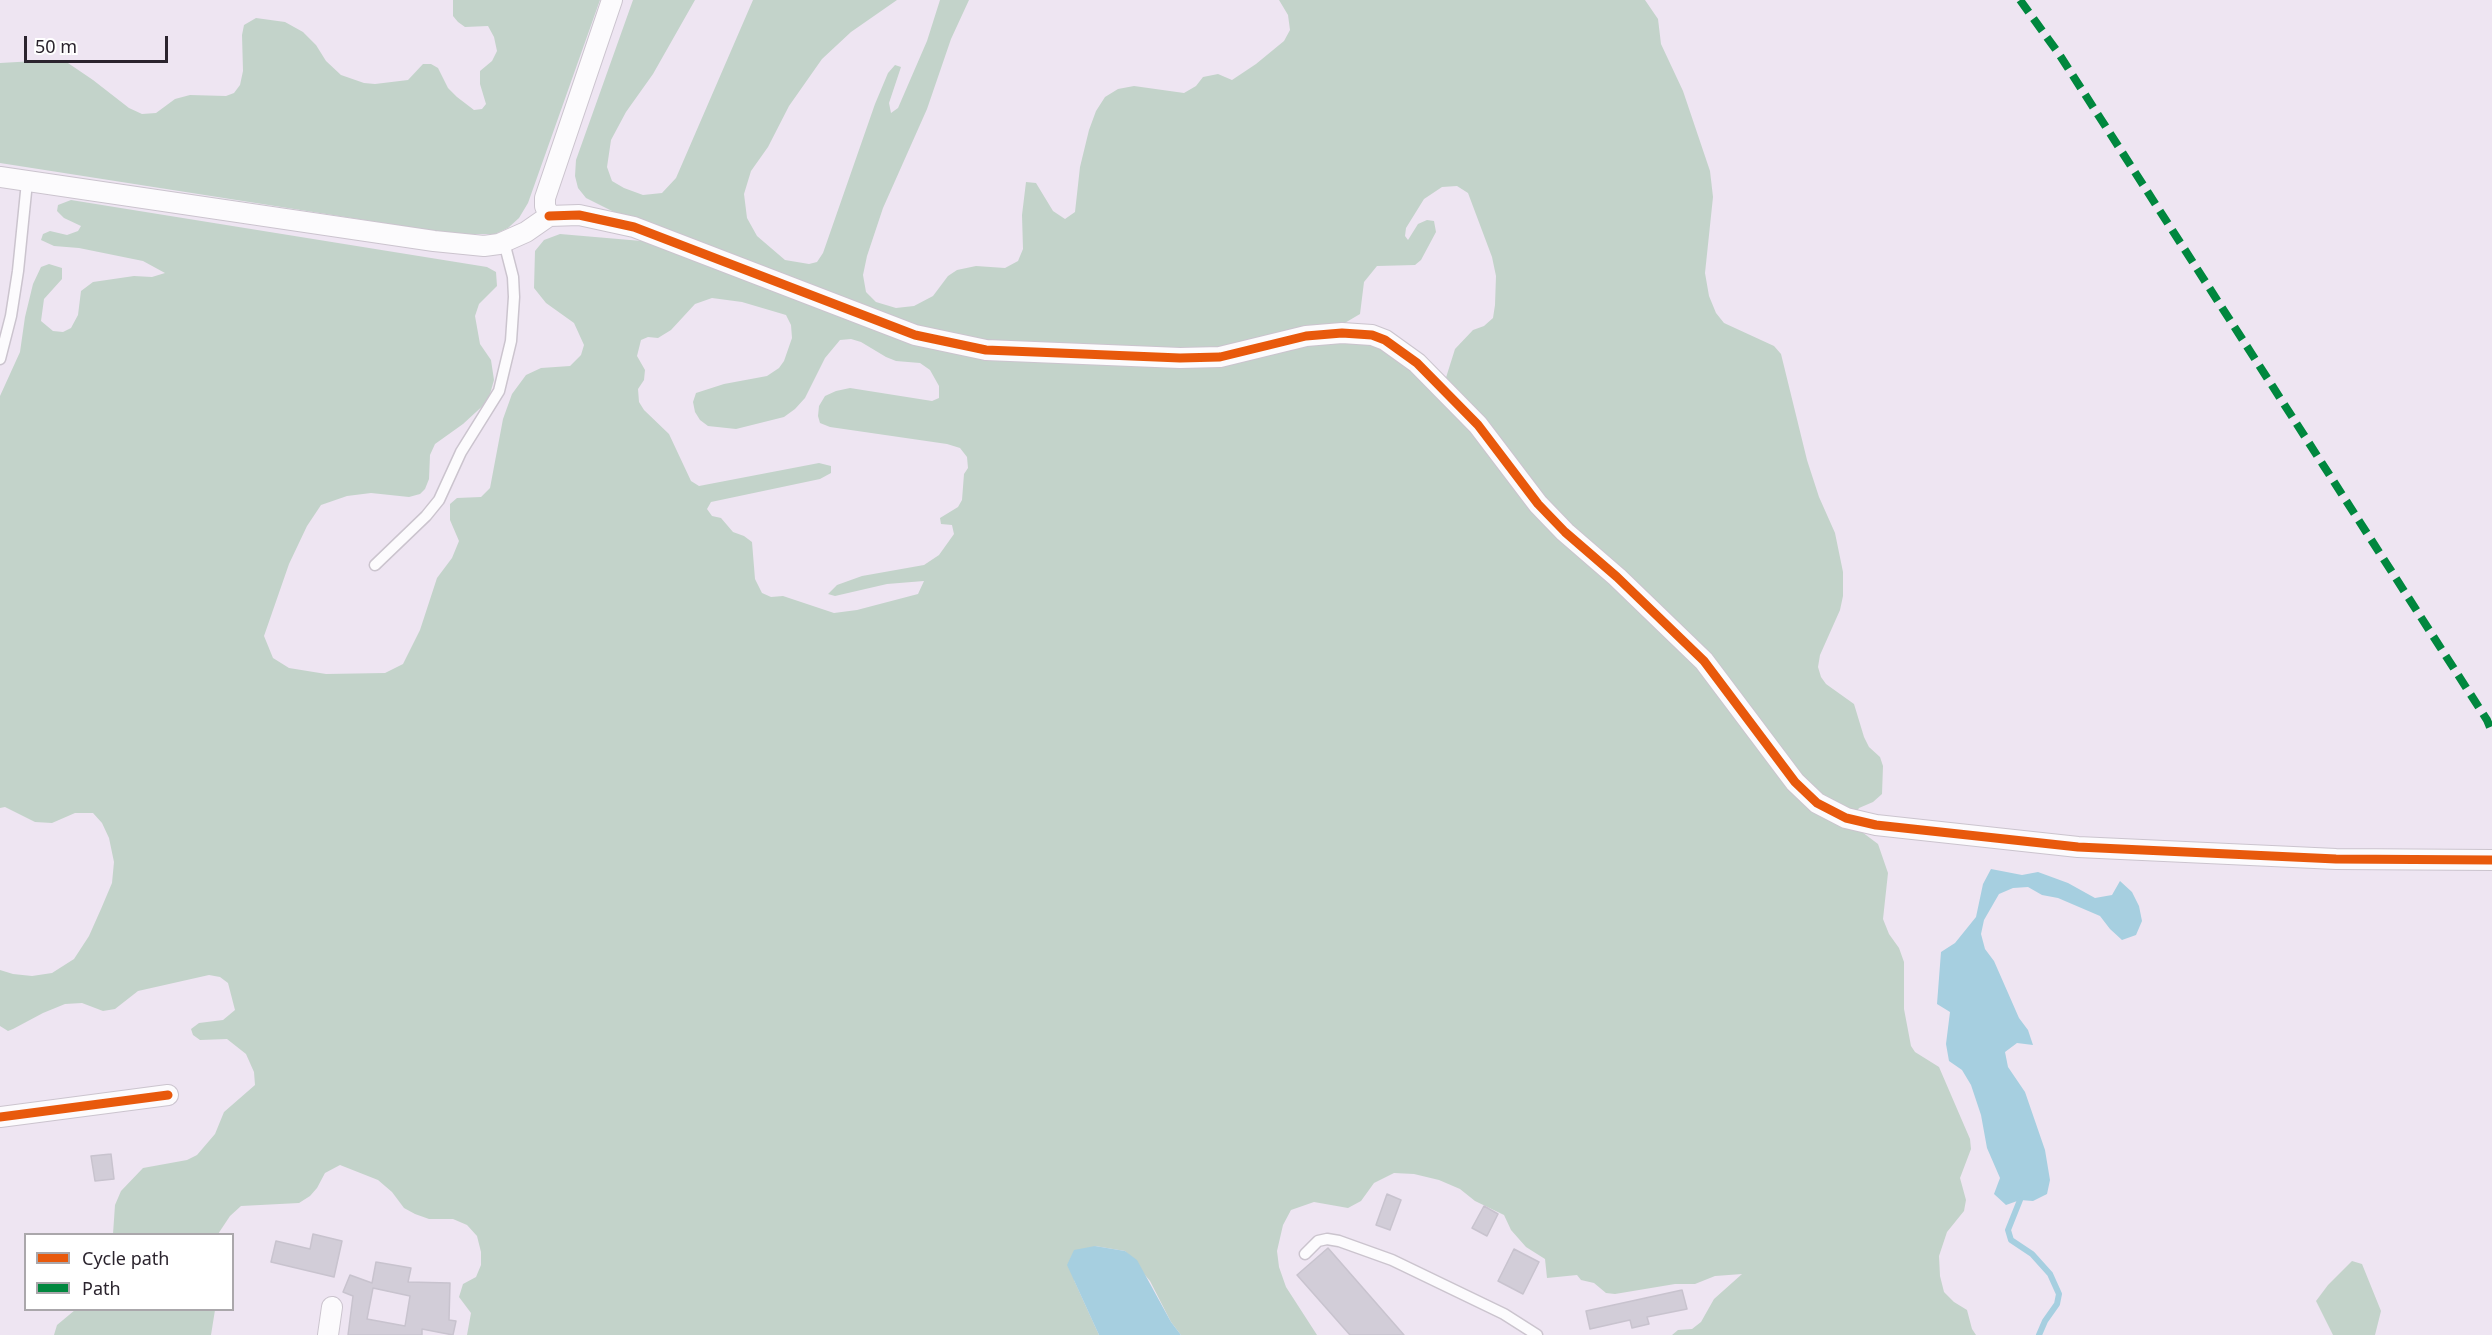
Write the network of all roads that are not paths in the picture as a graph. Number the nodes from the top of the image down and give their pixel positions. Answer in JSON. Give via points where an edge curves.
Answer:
{"nodes":[{"id":1,"x":612,"y":0,"type":"edge"},
{"id":2,"x":0,"y":177,"type":"edge"},
{"id":3,"x":27,"y":182,"type":"junction"},
{"id":4,"x":549,"y":216,"type":"junction"},
{"id":5,"x":504,"y":242,"type":"junction"},
{"id":6,"x":0,"y":359,"type":"edge"},
{"id":7,"x":375,"y":565,"type":"dead end"},
{"id":8,"x":2492,"y":860,"type":"edge"},
{"id":9,"x":168,"y":1095,"type":"dead end"},
{"id":10,"x":0,"y":1117,"type":"edge"},
{"id":11,"x":1305,"y":1254,"type":"dead end"},
{"id":12,"x":332,"y":1307,"type":"dead end"},
{"id":13,"x":328,"y":1335,"type":"edge"},
{"id":14,"x":1537,"y":1335,"type":"edge"}],
"edges":[{"from":1,"to":4,"type":"street","via":[[545,198]]},
{"from":2,"to":3,"type":"street"},
{"from":3,"to":5,"type":"street","via":[[434,241],[484,246]]},
{"from":3,"to":6,"type":"lane","via":[[11,316]]},
{"from":4,"to":5,"type":"street"},
{"from":4,"to":8,"type":"street","via":[[579,215],[634,227],[915,335],[986,350],[1190,358],[1220,357],[1306,336],[1342,333],[1385,340],[1417,363],[1478,425],[1538,504],[1565,532],[1704,661],[1795,782],[1817,803],[1846,818],[1876,825],[2078,847],[2336,859]]},
{"from":5,"to":7,"type":"lane","via":[[514,297],[511,341],[499,391],[461,452],[439,500]]},
{"from":9,"to":10,"type":"street"},
{"from":11,"to":14,"type":"lane","via":[[1318,1241],[1339,1241],[1392,1260],[1504,1314]]},
{"from":12,"to":13,"type":"street"}]}
